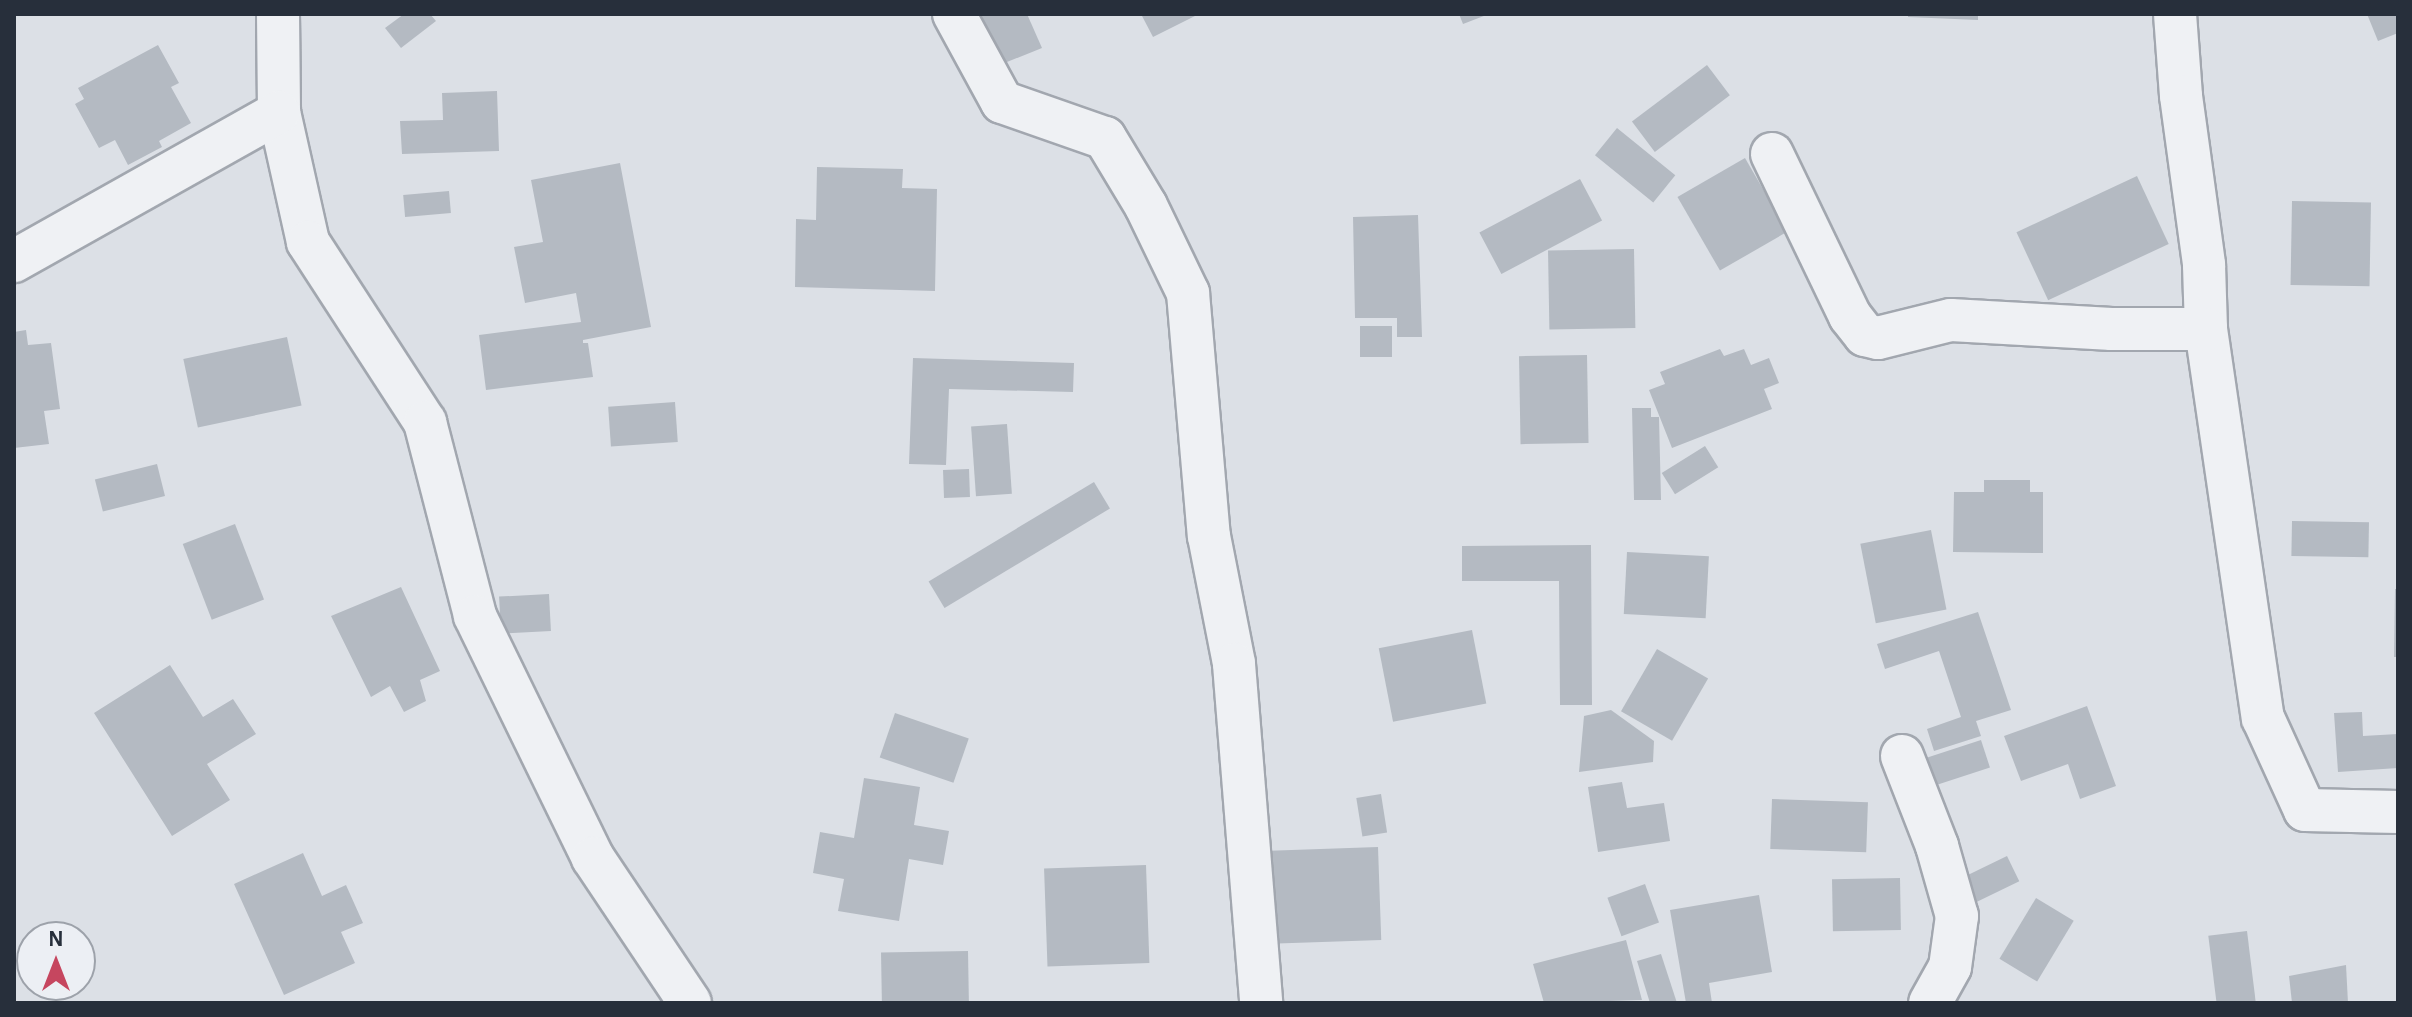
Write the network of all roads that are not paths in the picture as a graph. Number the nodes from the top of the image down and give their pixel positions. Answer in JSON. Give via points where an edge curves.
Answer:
{"nodes":[{"id":1,"x":278,"y":14,"type":"edge"},
{"id":2,"x":954,"y":14,"type":"edge"},
{"id":3,"x":2175,"y":14,"type":"edge"},
{"id":4,"x":279,"y":112,"type":"junction"},
{"id":5,"x":1772,"y":154,"type":"dead end"},
{"id":6,"x":14,"y":261,"type":"edge"},
{"id":7,"x":2206,"y":329,"type":"junction"},
{"id":8,"x":1902,"y":756,"type":"dead end"},
{"id":9,"x":2398,"y":812,"type":"edge"},
{"id":10,"x":690,"y":1003,"type":"edge"},
{"id":11,"x":1261,"y":1003,"type":"edge"},
{"id":12,"x":1930,"y":1003,"type":"edge"}],
"edges":[{"from":1,"to":4,"type":"street"},
{"from":2,"to":11,"type":"street","via":[[1002,102],[1105,138],[1146,206],[1188,293],[1209,536],[1234,664]]},
{"from":3,"to":7,"type":"street","via":[[2204,265]]},
{"from":4,"to":6,"type":"street"},
{"from":4,"to":10,"type":"street","via":[[308,242],[425,422],[475,616],[593,858]]},
{"from":5,"to":7,"type":"street","via":[[1850,316],[1865,335],[1878,338],[1951,320]]},
{"from":7,"to":9,"type":"street","via":[[2263,718],[2305,810]]},
{"from":8,"to":12,"type":"street","via":[[1957,916],[1950,967]]}]}
